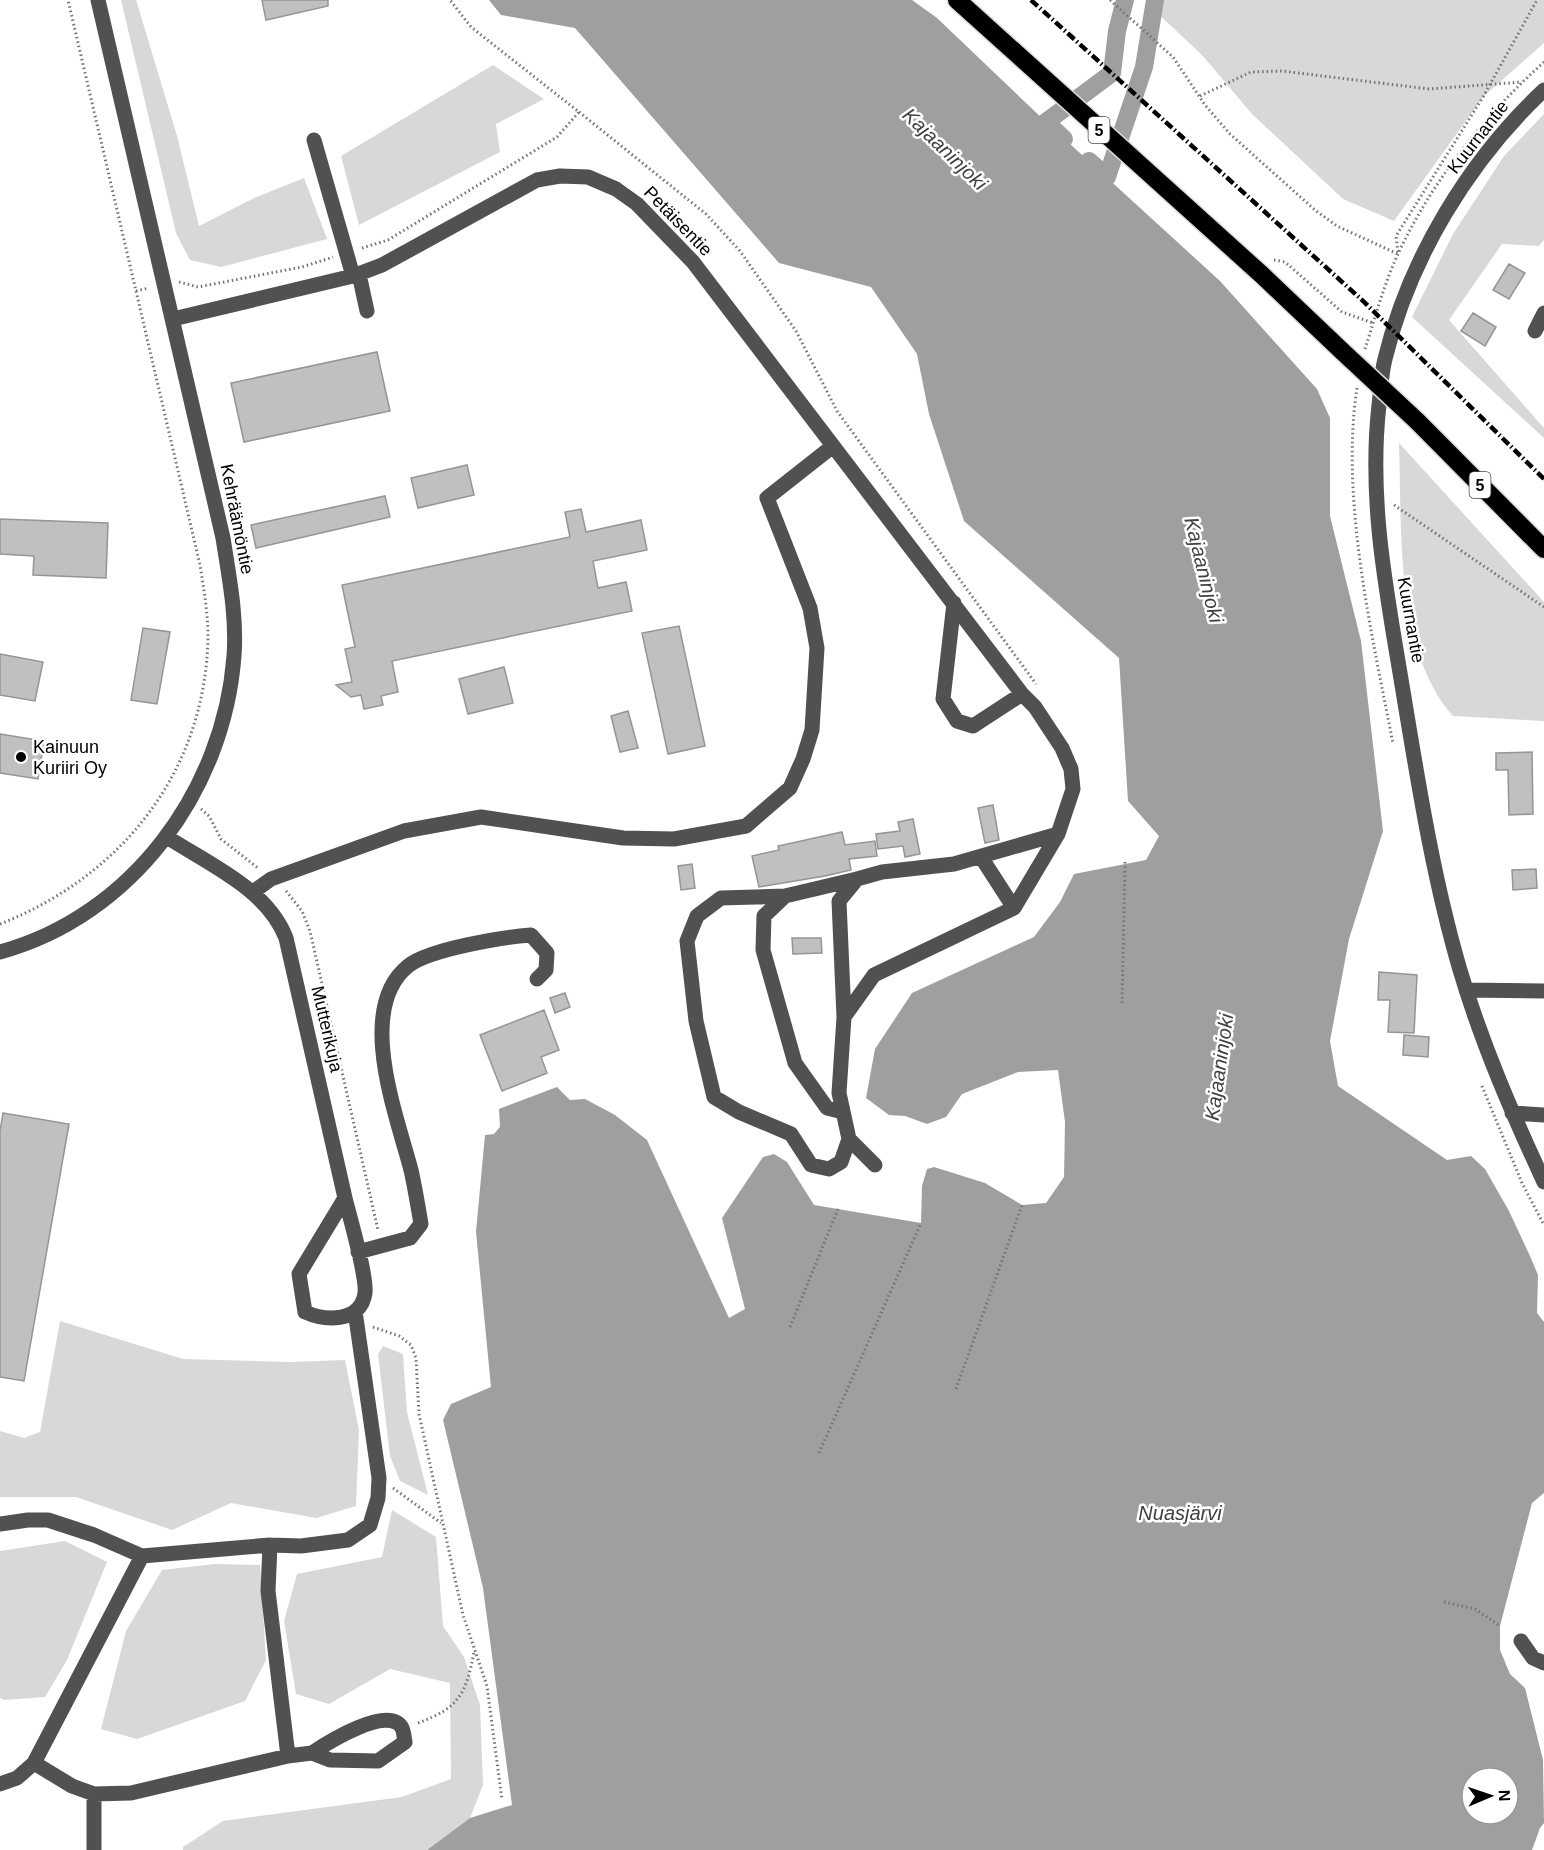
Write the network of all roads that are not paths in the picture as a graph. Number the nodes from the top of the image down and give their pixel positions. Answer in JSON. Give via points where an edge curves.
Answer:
{"nodes":[{"id":1,"x":98,"y":0,"type":"edge"},
{"id":2,"x":957,"y":0,"type":"edge"},
{"id":3,"x":1544,"y":90,"type":"edge"},
{"id":4,"x":314,"y":140,"type":"dead end"},
{"id":5,"x":356,"y":275,"type":"junction"},
{"id":6,"x":367,"y":311,"type":"dead end"},
{"id":7,"x":1544,"y":313,"type":"edge"},
{"id":8,"x":173,"y":319,"type":"junction"},
{"id":9,"x":1535,"y":331,"type":"dead end"},
{"id":10,"x":833,"y":446,"type":"junction"},
{"id":11,"x":1544,"y":549,"type":"edge"},
{"id":12,"x":954,"y":603,"type":"junction"},
{"id":13,"x":1022,"y":694,"type":"junction"},
{"id":14,"x":1058,"y":834,"type":"junction"},
{"id":15,"x":167,"y":837,"type":"junction"},
{"id":16,"x":981,"y":857,"type":"junction"},
{"id":17,"x":857,"y":879,"type":"junction"},
{"id":18,"x":253,"y":892,"type":"junction"},
{"id":19,"x":785,"y":896,"type":"junction"},
{"id":20,"x":1014,"y":908,"type":"junction"},
{"id":21,"x":0,"y":952,"type":"edge"},
{"id":22,"x":537,"y":980,"type":"dead end"},
{"id":23,"x":1466,"y":990,"type":"junction"},
{"id":24,"x":1544,"y":991,"type":"edge"},
{"id":25,"x":844,"y":1017,"type":"junction"},
{"id":26,"x":843,"y":1112,"type":"junction"},
{"id":27,"x":1512,"y":1113,"type":"junction"},
{"id":28,"x":1544,"y":1115,"type":"edge"},
{"id":29,"x":849,"y":1139,"type":"junction"},
{"id":30,"x":875,"y":1165,"type":"dead end"},
{"id":31,"x":1544,"y":1182,"type":"edge"},
{"id":32,"x":345,"y":1198,"type":"junction"},
{"id":33,"x":358,"y":1252,"type":"junction"},
{"id":34,"x":356,"y":1317,"type":"junction"},
{"id":35,"x":0,"y":1524,"type":"edge"},
{"id":36,"x":270,"y":1545,"type":"junction"},
{"id":37,"x":142,"y":1557,"type":"junction"},
{"id":38,"x":1521,"y":1641,"type":"dead end"},
{"id":39,"x":1544,"y":1663,"type":"edge"},
{"id":40,"x":312,"y":1753,"type":"junction"},
{"id":41,"x":288,"y":1756,"type":"junction"},
{"id":42,"x":34,"y":1763,"type":"junction"},
{"id":43,"x":0,"y":1784,"type":"edge"},
{"id":44,"x":94,"y":1794,"type":"junction"},
{"id":45,"x":94,"y":1850,"type":"edge"}],
"edges":[{"from":1,"to":8,"type":"street","name":"Kehräämöntie"},
{"from":2,"to":11,"type":"highway","number":"5","bridge":true,"via":[[1262,275],[1417,421]]},
{"from":3,"to":23,"type":"street","name":"Kuurnantie","via":[[1458,193],[1427,249],[1384,360],[1375,437],[1379,549],[1438,886]]},
{"from":4,"to":5,"type":"street","via":[[346,253]]},
{"from":5,"to":6,"type":"street"},
{"from":5,"to":8,"type":"street","name":"Petäisentie"},
{"from":5,"to":10,"type":"street","name":"Petäisentie","via":[[382,265],[537,180],[588,177],[616,189],[637,204],[693,262]]},
{"from":7,"to":9,"type":"street"},
{"from":8,"to":15,"type":"street","name":"Kehräämöntie","via":[[223,538],[235,622],[230,693],[212,754]]},
{"from":10,"to":12,"type":"street","name":"Petäisentie"},
{"from":10,"to":18,"type":"street","via":[[767,498],[810,608],[817,648],[812,729],[790,788],[746,826],[674,839],[623,838],[481,817],[404,831],[271,879]]},
{"from":12,"to":13,"type":"street","name":"Petäisentie"},
{"from":12,"to":13,"type":"street","via":[[943,699],[957,722],[973,726]]},
{"from":13,"to":14,"type":"street","name":"Petäisentie","via":[[1035,706],[1071,769],[1073,789]]},
{"from":14,"to":16,"type":"street"},
{"from":14,"to":20,"type":"street","name":"Petäisentie"},
{"from":15,"to":18,"type":"street","name":"Mutterikuja"},
{"from":15,"to":21,"type":"street","name":"Kehräämöntie","via":[[130,878],[70,923]]},
{"from":16,"to":17,"type":"street"},
{"from":16,"to":20,"type":"street"},
{"from":17,"to":19,"type":"street"},
{"from":17,"to":25,"type":"street","via":[[839,902]]},
{"from":18,"to":32,"type":"street","name":"Mutterikuja","via":[[278,918],[286,938]]},
{"from":19,"to":26,"type":"street","via":[[764,916],[764,950],[777,1005],[795,1063],[828,1108]]},
{"from":19,"to":29,"type":"street","via":[[720,898],[697,916],[687,941],[696,1021],[714,1097],[791,1134],[811,1165],[829,1169],[841,1162]]},
{"from":20,"to":25,"type":"street","via":[[874,975]]},
{"from":22,"to":33,"type":"street","via":[[546,970],[547,953],[531,935],[495,938],[449,951],[410,964],[396,977],[387,996],[382,1034],[389,1095],[422,1224],[410,1238]]},
{"from":23,"to":24,"type":"street"},
{"from":23,"to":27,"type":"street","name":"Kuurnantie"},
{"from":25,"to":26,"type":"street","via":[[839,1093]]},
{"from":26,"to":29,"type":"street"},
{"from":27,"to":28,"type":"street"},
{"from":27,"to":31,"type":"street","name":"Kuurnantie"},
{"from":29,"to":30,"type":"street"},
{"from":32,"to":33,"type":"street","name":"Mutterikuja"},
{"from":32,"to":34,"type":"street","via":[[299,1274],[305,1312],[320,1318]]},
{"from":33,"to":34,"type":"street","name":"Mutterikuja","via":[[365,1293]]},
{"from":34,"to":36,"type":"street","via":[[380,1478],[370,1526],[348,1540]]},
{"from":35,"to":37,"type":"street","via":[[48,1520]]},
{"from":36,"to":37,"type":"street"},
{"from":36,"to":41,"type":"street","via":[[268,1591]]},
{"from":37,"to":42,"type":"street"},
{"from":38,"to":39,"type":"street","via":[[1533,1658]]},
{"from":40,"to":40,"type":"street","via":[[330,1760],[378,1761],[405,1742],[398,1723],[382,1719],[337,1737]]},
{"from":40,"to":41,"type":"street"},
{"from":41,"to":44,"type":"street","via":[[131,1793]]},
{"from":42,"to":43,"type":"street","via":[[17,1778]]},
{"from":42,"to":44,"type":"street"},
{"from":44,"to":45,"type":"street"}]}
